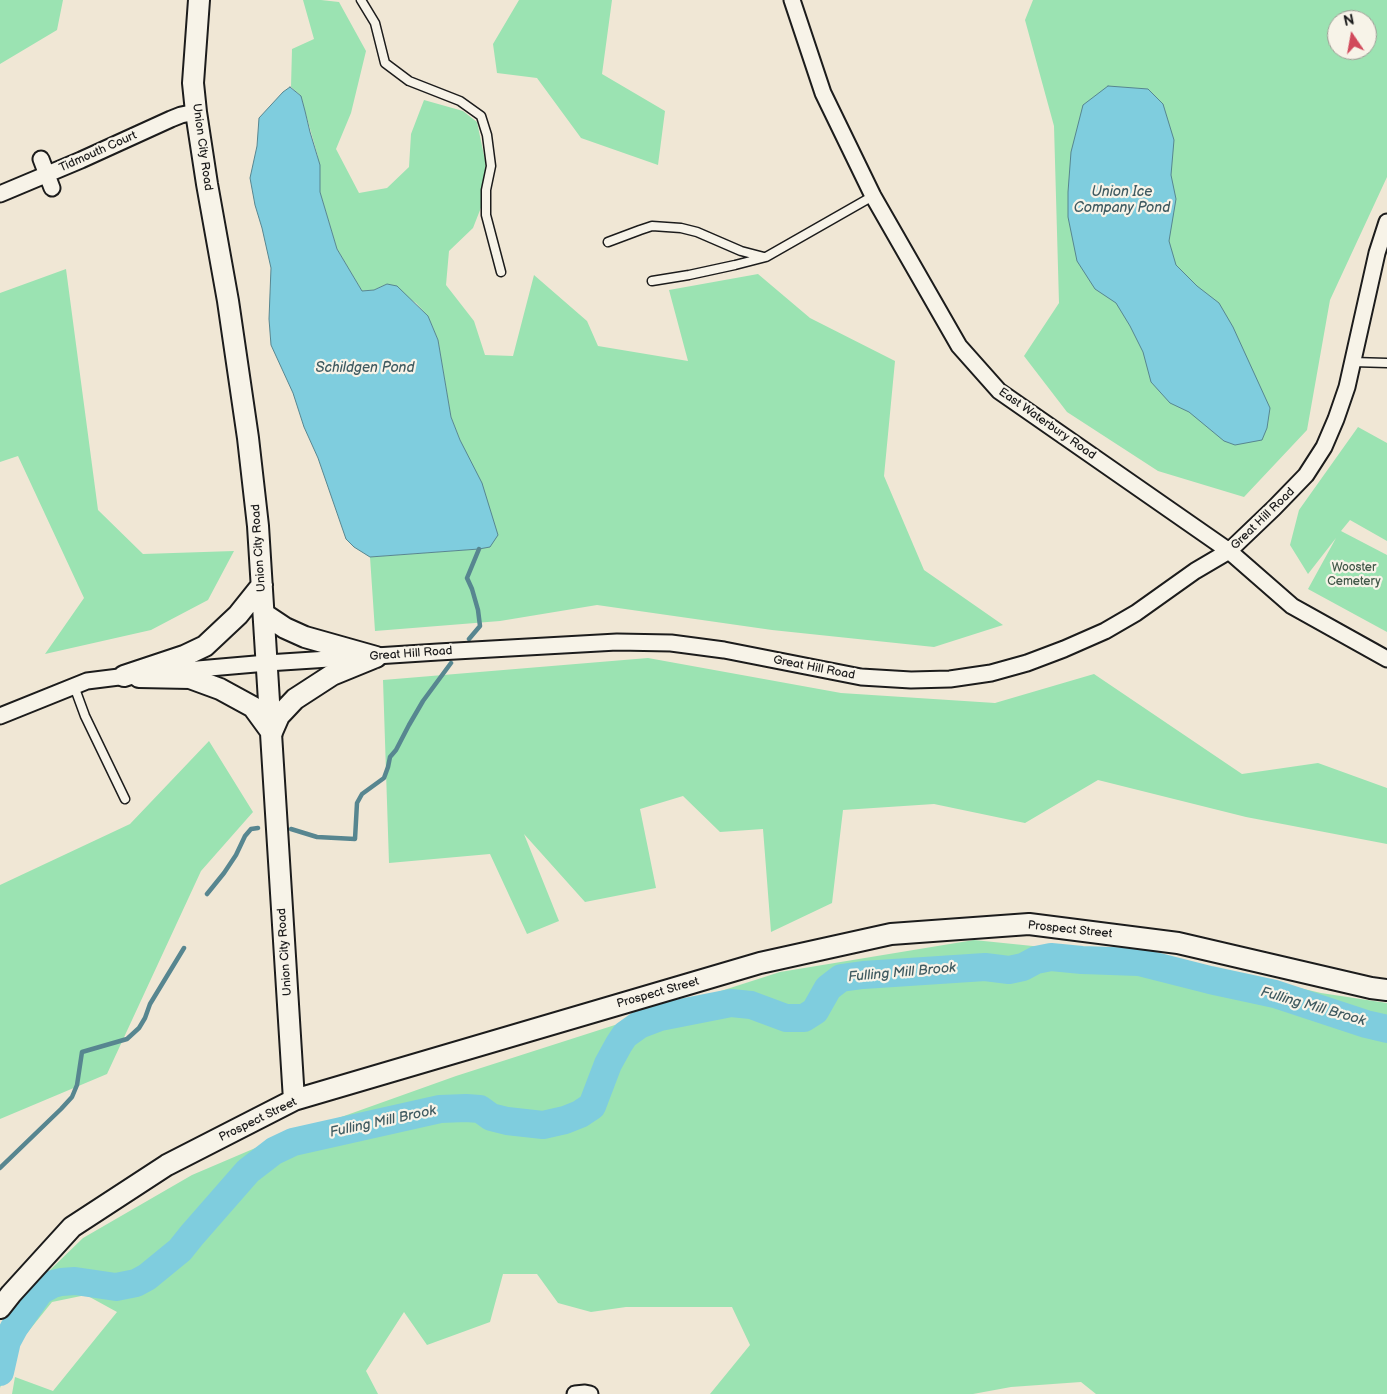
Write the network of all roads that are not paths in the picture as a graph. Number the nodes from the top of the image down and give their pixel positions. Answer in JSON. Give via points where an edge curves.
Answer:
{"nodes":[{"id":1,"x":199,"y":0,"type":"edge"},
{"id":2,"x":361,"y":0,"type":"edge"},
{"id":3,"x":792,"y":0,"type":"edge"},
{"id":4,"x":196,"y":112,"type":"junction"},
{"id":5,"x":41,"y":159,"type":"dead end"},
{"id":6,"x":49,"y":182,"type":"junction"},
{"id":7,"x":0,"y":194,"type":"edge"},
{"id":8,"x":873,"y":196,"type":"junction"},
{"id":9,"x":1387,"y":222,"type":"edge"},
{"id":10,"x":608,"y":242,"type":"dead end"},
{"id":11,"x":766,"y":257,"type":"junction"},
{"id":12,"x":501,"y":272,"type":"dead end"},
{"id":13,"x":652,"y":281,"type":"dead end"},
{"id":14,"x":1354,"y":362,"type":"junction"},
{"id":15,"x":1387,"y":363,"type":"edge"},
{"id":16,"x":1229,"y":551,"type":"junction"},
{"id":17,"x":262,"y":585,"type":"junction"},
{"id":18,"x":264,"y":614,"type":"junction"},
{"id":19,"x":376,"y":657,"type":"junction"},
{"id":20,"x":1387,"y":659,"type":"edge"},
{"id":21,"x":267,"y":663,"type":"junction"},
{"id":22,"x":124,"y":676,"type":"junction"},
{"id":23,"x":74,"y":686,"type":"junction"},
{"id":24,"x":0,"y":716,"type":"edge"},
{"id":25,"x":272,"y":733,"type":"junction"},
{"id":26,"x":125,"y":799,"type":"dead end"},
{"id":27,"x":1387,"y":990,"type":"edge"},
{"id":28,"x":294,"y":1100,"type":"junction"},
{"id":29,"x":0,"y":1308,"type":"edge"},
{"id":30,"x":575,"y":1394,"type":"edge"},
{"id":31,"x":590,"y":1394,"type":"edge"}],
"edges":[{"from":1,"to":4,"type":"main road","name":"Union City Road","via":[[193,83]]},
{"from":2,"to":12,"type":"lane","via":[[375,23],[385,62],[408,80],[460,100],[481,116],[491,166],[486,190],[486,215]]},
{"from":3,"to":8,"type":"street","name":"East Waterbury Road","via":[[823,93]]},
{"from":4,"to":6,"type":"street","name":"Tidmouth Court","via":[[171,119]]},
{"from":4,"to":17,"type":"main road","name":"Union City Road","via":[[248,438]]},
{"from":5,"to":6,"type":"street"},
{"from":6,"to":7,"type":"street","name":"Tidmouth Court"},
{"from":8,"to":11,"type":"lane"},
{"from":8,"to":16,"type":"street","name":"East Waterbury Road","via":[[959,346],[999,391]]},
{"from":9,"to":14,"type":"street","name":"Great Hill Road","via":[[1377,253]]},
{"from":10,"to":11,"type":"lane","via":[[652,226],[681,228]]},
{"from":11,"to":13,"type":"lane"},
{"from":14,"to":15,"type":"lane"},
{"from":14,"to":16,"type":"street","name":"Great Hill Road","via":[[1336,419],[1324,447],[1306,475]]},
{"from":16,"to":19,"type":"street","name":"Great Hill Road","via":[[1105,631],[1027,663],[950,679],[861,677],[671,643],[617,642]]},
{"from":16,"to":20,"type":"street","name":"East Waterbury Road","via":[[1292,606]]},
{"from":17,"to":18,"type":"main road","name":"Union City Road"},
{"from":17,"to":22,"type":"main road","via":[[238,615],[205,646]]},
{"from":18,"to":19,"type":"main road","via":[[305,636]]},
{"from":18,"to":21,"type":"main road","name":"Union City Road"},
{"from":19,"to":21,"type":"street","name":"Great Hill Road"},
{"from":19,"to":25,"type":"main road","via":[[332,675],[295,699],[279,716]]},
{"from":21,"to":22,"type":"street","name":"Great Hill Road"},
{"from":21,"to":25,"type":"main road","name":"Union City Road"},
{"from":22,"to":23,"type":"street","name":"Great Hill Road"},
{"from":22,"to":25,"type":"main road","via":[[190,678],[220,689],[253,707]]},
{"from":23,"to":24,"type":"street","name":"Great Hill Road"},
{"from":23,"to":26,"type":"lane"},
{"from":25,"to":28,"type":"main road","name":"Union City Road"},
{"from":27,"to":28,"type":"main road","name":"Prospect Street","via":[[1178,943],[1030,924],[891,934],[760,964]]},
{"from":28,"to":29,"type":"main road","name":"Prospect Street","via":[[167,1165],[72,1227]]},
{"from":30,"to":31,"type":"street"}]}
